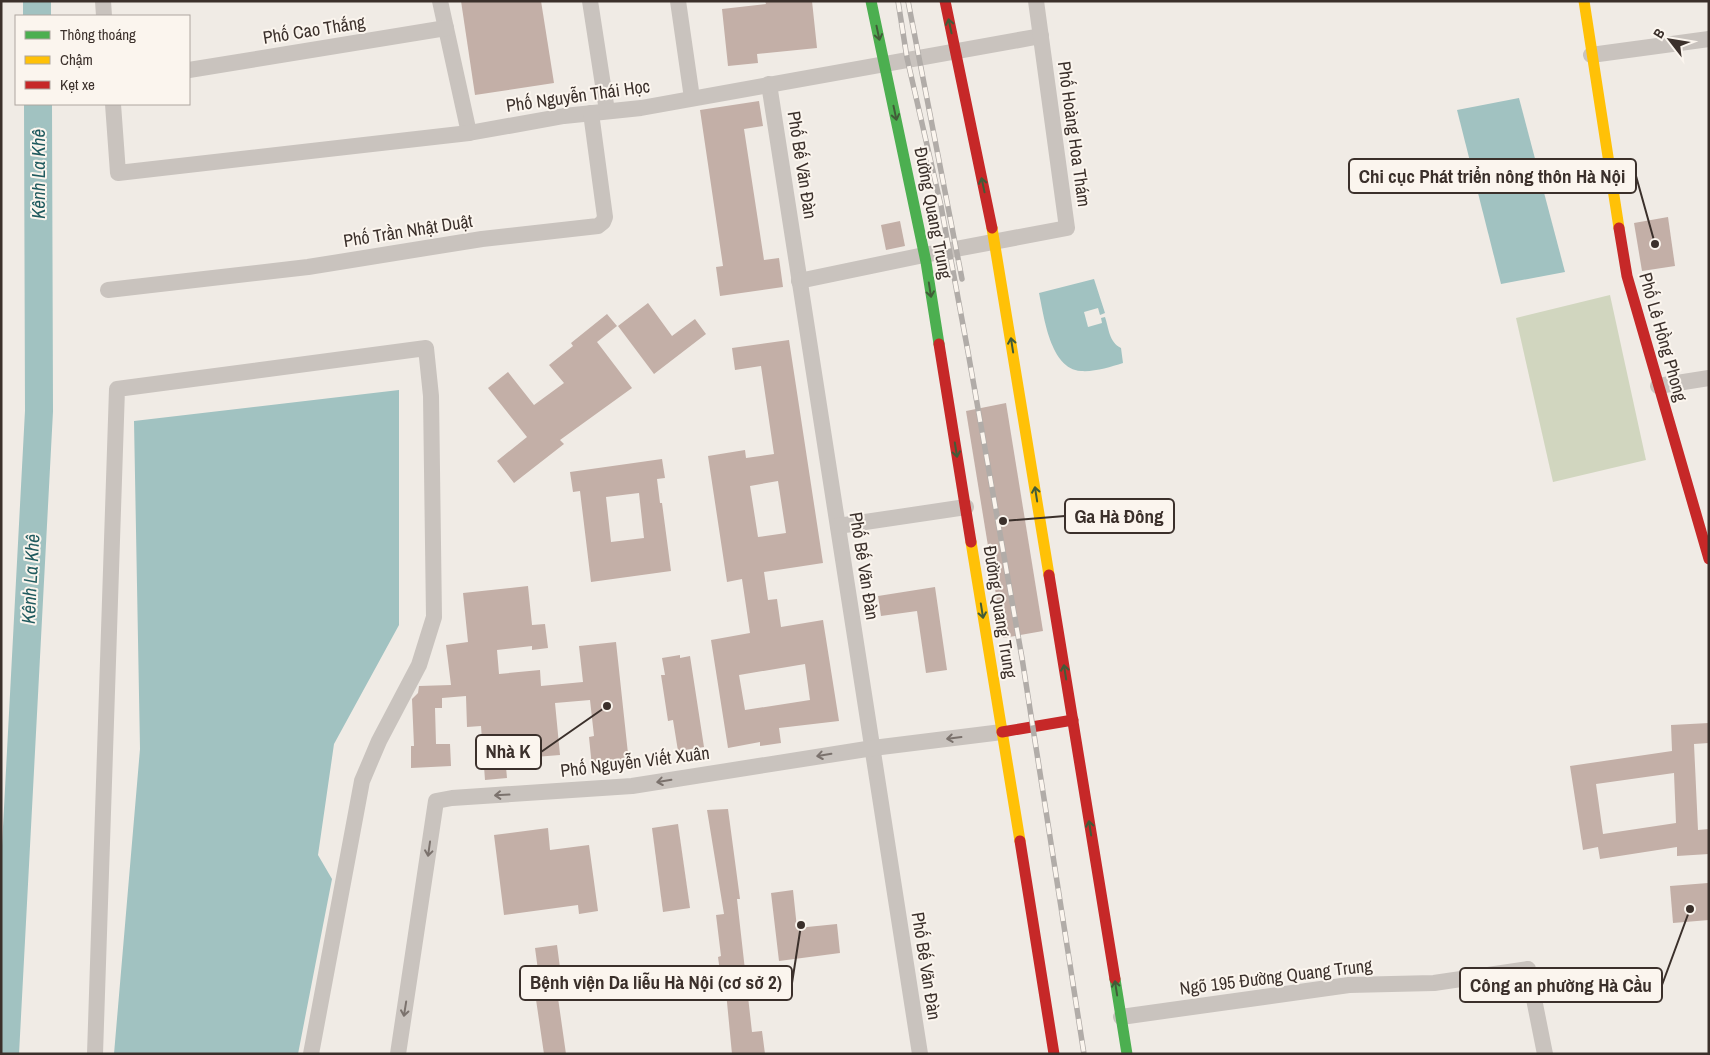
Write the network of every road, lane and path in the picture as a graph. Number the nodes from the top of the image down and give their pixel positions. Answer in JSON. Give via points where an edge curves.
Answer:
{"nodes":[{"id":1,"x":102,"y":1,"type":"edge"},
{"id":2,"x":440,"y":1,"type":"edge"},
{"id":3,"x":590,"y":1,"type":"edge"},
{"id":4,"x":678,"y":1,"type":"edge"},
{"id":5,"x":871,"y":1,"type":"edge"},
{"id":6,"x":945,"y":1,"type":"edge"},
{"id":7,"x":1036,"y":1,"type":"edge"},
{"id":8,"x":1584,"y":1,"type":"edge"},
{"id":9,"x":104,"y":15,"type":"edge"},
{"id":10,"x":446,"y":28,"type":"junction"},
{"id":11,"x":1041,"y":36,"type":"junction"},
{"id":12,"x":1709,"y":39,"type":"edge"},
{"id":13,"x":955,"y":51,"type":"junction"},
{"id":14,"x":1592,"y":55,"type":"junction"},
{"id":15,"x":885,"y":66,"type":"junction"},
{"id":16,"x":190,"y":70,"type":"edge"},
{"id":17,"x":769,"y":84,"type":"junction"},
{"id":18,"x":692,"y":98,"type":"junction"},
{"id":19,"x":112,"y":105,"type":"edge"},
{"id":20,"x":599,"y":112,"type":"junction"},
{"id":21,"x":469,"y":133,"type":"junction"},
{"id":22,"x":995,"y":242,"type":"junction"},
{"id":23,"x":924,"y":255,"type":"junction"},
{"id":24,"x":800,"y":282,"type":"junction"},
{"id":25,"x":108,"y":290,"type":"dead end"},
{"id":26,"x":1709,"y":378,"type":"edge"},
{"id":27,"x":1658,"y":386,"type":"junction"},
{"id":28,"x":966,"y":507,"type":"junction"},
{"id":29,"x":838,"y":526,"type":"junction"},
{"id":30,"x":1709,"y":559,"type":"edge"},
{"id":31,"x":1073,"y":720,"type":"junction"},
{"id":32,"x":1002,"y":732,"type":"junction"},
{"id":33,"x":872,"y":748,"type":"junction"},
{"id":34,"x":1121,"y":1017,"type":"junction"},
{"id":35,"x":95,"y":1054,"type":"edge"},
{"id":36,"x":311,"y":1054,"type":"edge"},
{"id":37,"x":398,"y":1054,"type":"edge"},
{"id":38,"x":920,"y":1054,"type":"edge"},
{"id":39,"x":1054,"y":1054,"type":"edge"},
{"id":40,"x":1127,"y":1054,"type":"edge"},
{"id":41,"x":1545,"y":1054,"type":"edge"}],
"edges":[{"from":1,"to":9,"type":"street"},
{"from":2,"to":10,"type":"street"},
{"from":3,"to":20,"type":"street","name":"Phố Trần Nhật Duật"},
{"from":4,"to":18,"type":"street"},
{"from":5,"to":15,"type":"main road","name":"Đường Quang Trung","one_way":true},
{"from":13,"to":6,"type":"main road","one_way":true},
{"from":7,"to":11,"type":"street","name":"Phố Hoàng Hoa Thám"},
{"from":8,"to":14,"type":"main road","name":"Phố Lê Hồng Phong"},
{"from":10,"to":16,"type":"street","name":"Phố Cao Thắng"},
{"from":10,"to":21,"type":"street"},
{"from":11,"to":13,"type":"street","name":"Phố Nguyễn Thái Học"},
{"from":11,"to":22,"type":"street","name":"Phố Hoàng Hoa Thám","via":[[1067,228]]},
{"from":12,"to":14,"type":"street"},
{"from":13,"to":15,"type":"street","name":"Phố Nguyễn Thái Học","via":[[908,58]]},
{"from":22,"to":13,"type":"main road","one_way":true},
{"from":14,"to":27,"type":"main road","name":"Phố Lê Hồng Phong","via":[[1627,276]]},
{"from":15,"to":17,"type":"street","name":"Phố Nguyễn Thái Học"},
{"from":15,"to":23,"type":"main road","name":"Đường Quang Trung","one_way":true},
{"from":17,"to":18,"type":"street","name":"Phố Nguyễn Thái Học"},
{"from":17,"to":24,"type":"street","name":"Phố Bế Văn Đàn"},
{"from":18,"to":20,"type":"street","name":"Phố Nguyễn Thái Học"},
{"from":19,"to":21,"type":"street","name":"Phố Nguyễn Thái Học","via":[[118,173]]},
{"from":20,"to":21,"type":"street","name":"Phố Nguyễn Thái Học"},
{"from":20,"to":25,"type":"street","name":"Phố Trần Nhật Duật","via":[[604,217],[598,226],[482,239],[308,267]]},
{"from":22,"to":23,"type":"street"},
{"from":31,"to":22,"type":"main road","one_way":true},
{"from":23,"to":24,"type":"street"},
{"from":23,"to":28,"type":"main road","name":"Đường Quang Trung","one_way":true},
{"from":24,"to":29,"type":"street","name":"Phố Bế Văn Đàn"},
{"from":26,"to":27,"type":"street"},
{"from":27,"to":30,"type":"main road","name":"Phố Lê Hồng Phong"},
{"from":28,"to":29,"type":"street"},
{"from":28,"to":32,"type":"main road","name":"Đường Quang Trung","one_way":true},
{"from":29,"to":33,"type":"street","name":"Phố Bế Văn Đàn"},
{"from":31,"to":32,"type":"main road"},
{"from":34,"to":31,"type":"main road","one_way":true},
{"from":32,"to":33,"type":"street","name":"Phố Nguyễn Viết Xuân","one_way":true},
{"from":32,"to":39,"type":"main road","name":"Đường Quang Trung"},
{"from":33,"to":37,"type":"street","name":"Phố Nguyễn Viết Xuân","one_way":true,"via":[[632,786],[436,801]]},
{"from":33,"to":38,"type":"street","name":"Phố Bế Văn Đàn"},
{"from":34,"to":40,"type":"main road"},
{"from":34,"to":41,"type":"street","name":"Ngõ 195 Đường Quang Trung","via":[[1349,985],[1434,983],[1528,969]]},
{"from":35,"to":36,"type":"street","via":[[117,389],[426,348],[431,396],[434,617],[419,665],[378,741],[362,780]]}]}
